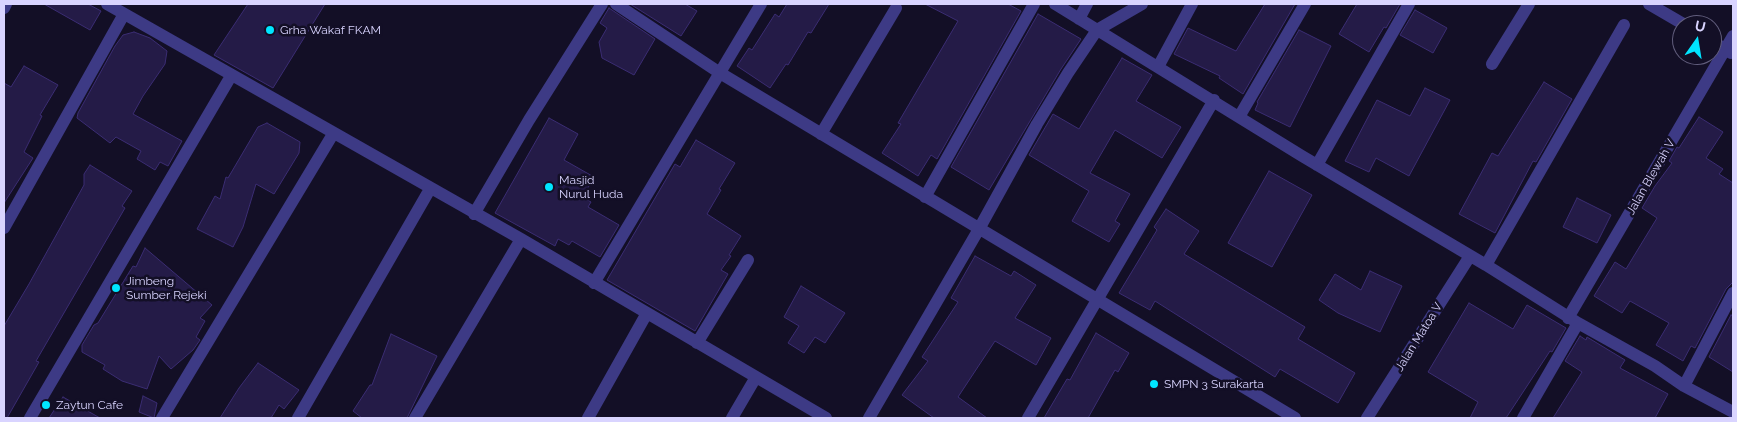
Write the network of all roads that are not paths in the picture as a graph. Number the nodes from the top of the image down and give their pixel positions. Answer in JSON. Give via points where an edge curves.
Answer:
{"nodes":[{"id":1,"x":6,"y":4,"type":"edge"},
{"id":2,"x":107,"y":4,"type":"edge"},
{"id":3,"x":602,"y":4,"type":"edge"},
{"id":4,"x":616,"y":4,"type":"edge"},
{"id":5,"x":761,"y":4,"type":"edge"},
{"id":6,"x":1034,"y":4,"type":"edge"},
{"id":7,"x":1055,"y":4,"type":"edge"},
{"id":8,"x":1087,"y":4,"type":"edge"},
{"id":9,"x":1142,"y":4,"type":"edge"},
{"id":10,"x":1192,"y":4,"type":"edge"},
{"id":11,"x":1305,"y":4,"type":"edge"},
{"id":12,"x":1409,"y":4,"type":"edge"},
{"id":13,"x":1529,"y":4,"type":"edge"},
{"id":14,"x":1649,"y":4,"type":"edge"},
{"id":15,"x":4,"y":8,"type":"edge"},
{"id":16,"x":896,"y":8,"type":"dead end"},
{"id":17,"x":124,"y":14,"type":"junction"},
{"id":18,"x":1672,"y":17,"type":"edge"},
{"id":19,"x":1079,"y":19,"type":"junction"},
{"id":20,"x":1624,"y":25,"type":"dead end"},
{"id":21,"x":1097,"y":30,"type":"junction"},
{"id":22,"x":1733,"y":36,"type":"edge"},
{"id":23,"x":1730,"y":52,"type":"edge"},
{"id":24,"x":1492,"y":64,"type":"dead end"},
{"id":25,"x":1158,"y":66,"type":"junction"},
{"id":26,"x":720,"y":73,"type":"junction"},
{"id":27,"x":231,"y":76,"type":"junction"},
{"id":28,"x":1214,"y":100,"type":"junction"},
{"id":29,"x":1239,"y":117,"type":"junction"},
{"id":30,"x":333,"y":134,"type":"junction"},
{"id":31,"x":821,"y":134,"type":"junction"},
{"id":32,"x":1317,"y":165,"type":"junction"},
{"id":33,"x":430,"y":189,"type":"junction"},
{"id":34,"x":925,"y":197,"type":"junction"},
{"id":35,"x":474,"y":214,"type":"junction"},
{"id":36,"x":4,"y":228,"type":"edge"},
{"id":37,"x":979,"y":229,"type":"junction"},
{"id":38,"x":521,"y":240,"type":"junction"},
{"id":39,"x":1470,"y":256,"type":"junction"},
{"id":40,"x":748,"y":260,"type":"dead end"},
{"id":41,"x":1486,"y":265,"type":"junction"},
{"id":42,"x":594,"y":282,"type":"junction"},
{"id":43,"x":1733,"y":293,"type":"edge"},
{"id":44,"x":1097,"y":300,"type":"junction"},
{"id":45,"x":647,"y":313,"type":"junction"},
{"id":46,"x":1573,"y":321,"type":"junction"},
{"id":47,"x":697,"y":343,"type":"junction"},
{"id":48,"x":756,"y":377,"type":"junction"},
{"id":49,"x":1684,"y":386,"type":"junction"},
{"id":50,"x":1731,"y":406,"type":"edge"},
{"id":51,"x":30,"y":418,"type":"edge"},
{"id":52,"x":162,"y":418,"type":"edge"},
{"id":53,"x":298,"y":418,"type":"edge"},
{"id":54,"x":415,"y":418,"type":"edge"},
{"id":55,"x":588,"y":418,"type":"edge"},
{"id":56,"x":732,"y":418,"type":"edge"},
{"id":57,"x":826,"y":418,"type":"edge"},
{"id":58,"x":869,"y":418,"type":"edge"},
{"id":59,"x":1028,"y":418,"type":"edge"},
{"id":60,"x":1295,"y":418,"type":"edge"},
{"id":61,"x":1368,"y":418,"type":"edge"},
{"id":62,"x":1523,"y":418,"type":"edge"}],
"edges":[{"from":1,"to":15,"type":"street"},
{"from":2,"to":17,"type":"street"},
{"from":3,"to":35,"type":"street"},
{"from":4,"to":26,"type":"street"},
{"from":5,"to":26,"type":"street"},
{"from":6,"to":34,"type":"street"},
{"from":7,"to":19,"type":"street"},
{"from":8,"to":19,"type":"street"},
{"from":9,"to":21,"type":"street"},
{"from":10,"to":25,"type":"street"},
{"from":11,"to":29,"type":"street"},
{"from":12,"to":32,"type":"street"},
{"from":13,"to":24,"type":"street"},
{"from":14,"to":18,"type":"street"},
{"from":16,"to":31,"type":"street"},
{"from":17,"to":27,"type":"street"},
{"from":17,"to":36,"type":"street"},
{"from":19,"to":21,"type":"street"},
{"from":20,"to":41,"type":"street"},
{"from":21,"to":25,"type":"street"},
{"from":21,"to":37,"type":"street","via":[[1037,124]]},
{"from":22,"to":23,"type":"street","name":"Jalan Blewah V"},
{"from":23,"to":46,"type":"street","name":"Jalan Blewah V"},
{"from":25,"to":28,"type":"street"},
{"from":26,"to":31,"type":"street"},
{"from":26,"to":42,"type":"street"},
{"from":27,"to":30,"type":"street"},
{"from":27,"to":51,"type":"street"},
{"from":28,"to":29,"type":"street"},
{"from":28,"to":44,"type":"street"},
{"from":29,"to":32,"type":"street"},
{"from":30,"to":33,"type":"street"},
{"from":30,"to":52,"type":"street"},
{"from":31,"to":34,"type":"street"},
{"from":32,"to":39,"type":"street"},
{"from":33,"to":35,"type":"street"},
{"from":33,"to":53,"type":"street"},
{"from":34,"to":37,"type":"street"},
{"from":35,"to":38,"type":"street"},
{"from":37,"to":44,"type":"street"},
{"from":37,"to":58,"type":"street"},
{"from":38,"to":42,"type":"street"},
{"from":38,"to":54,"type":"street"},
{"from":39,"to":41,"type":"street"},
{"from":39,"to":61,"type":"street","name":"Jalan Matoa V"},
{"from":40,"to":47,"type":"street"},
{"from":41,"to":46,"type":"street"},
{"from":42,"to":45,"type":"street"},
{"from":43,"to":49,"type":"street"},
{"from":44,"to":59,"type":"street"},
{"from":44,"to":60,"type":"street"},
{"from":45,"to":47,"type":"street"},
{"from":45,"to":55,"type":"street"},
{"from":46,"to":49,"type":"street","via":[[1655,366]]},
{"from":46,"to":62,"type":"street","name":"Jalan Blewah V"},
{"from":47,"to":48,"type":"street"},
{"from":48,"to":56,"type":"street"},
{"from":48,"to":57,"type":"street"},
{"from":49,"to":50,"type":"street"}]}
